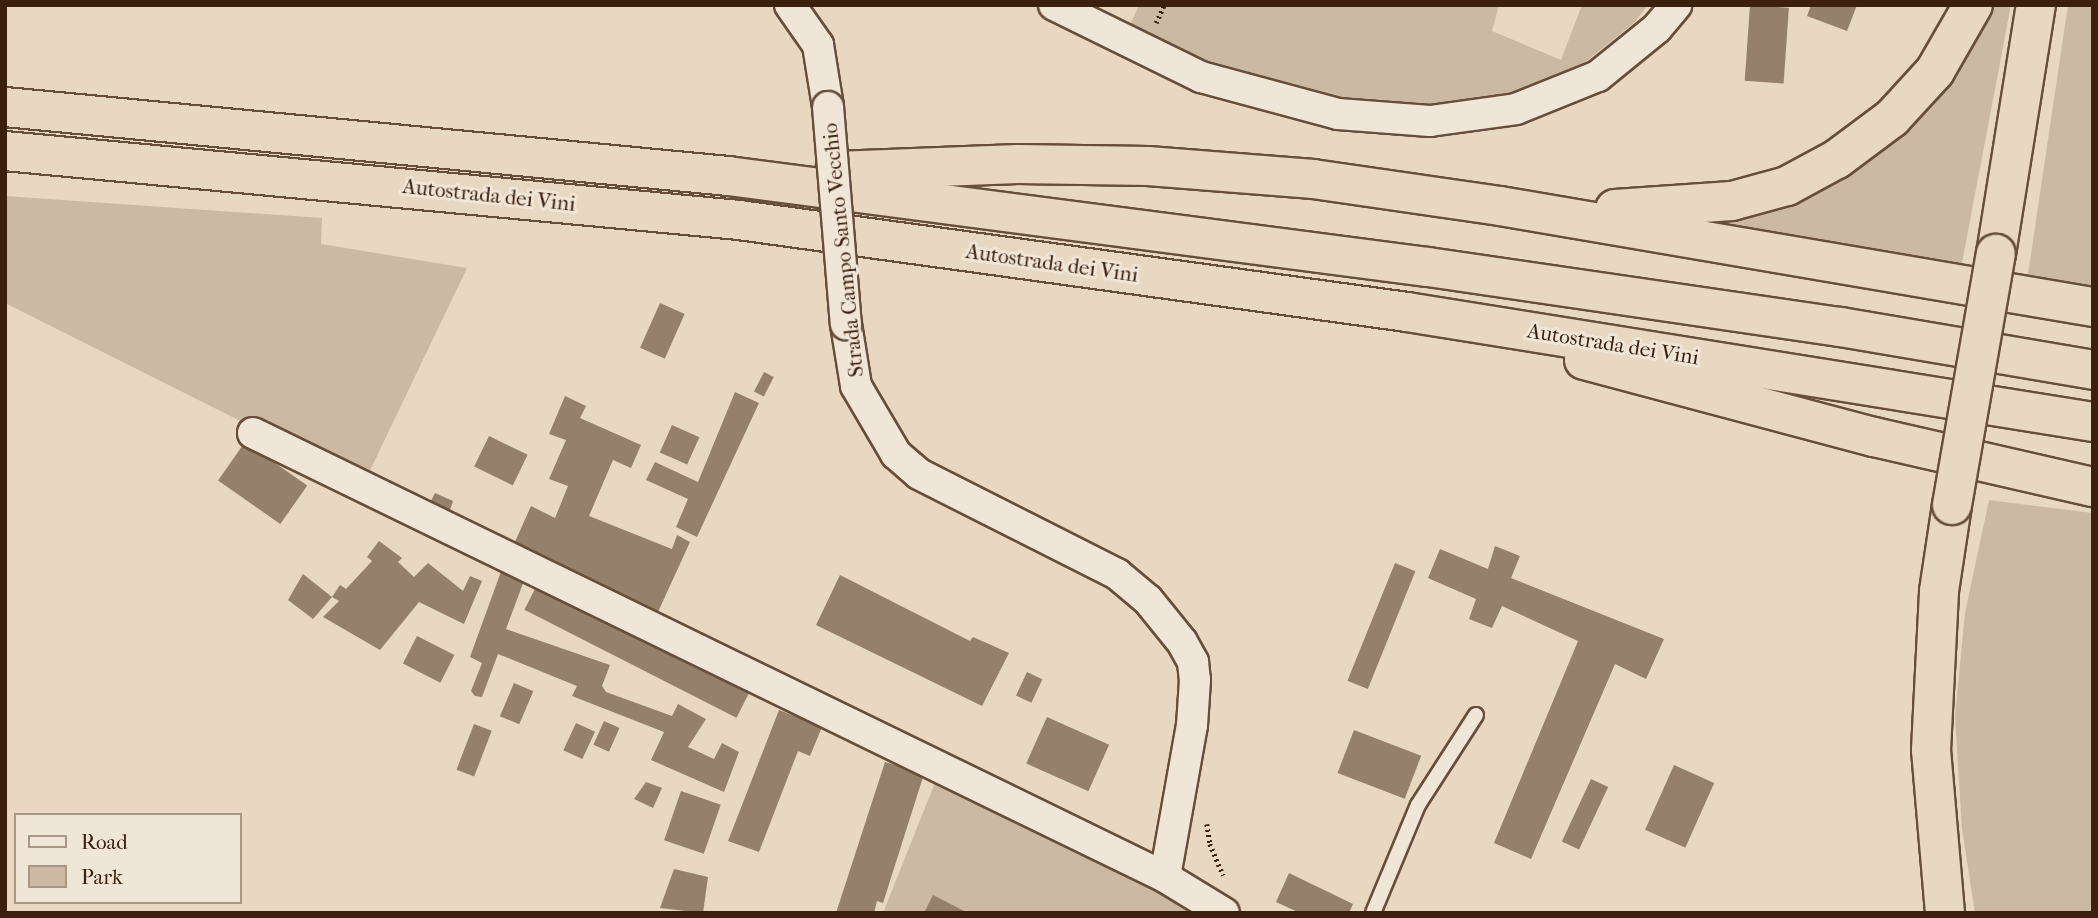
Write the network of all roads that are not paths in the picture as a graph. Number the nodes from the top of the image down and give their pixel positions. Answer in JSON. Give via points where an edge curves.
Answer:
{"nodes":[{"id":1,"x":790,"y":5,"type":"edge"},
{"id":2,"x":1054,"y":5,"type":"edge"},
{"id":3,"x":1676,"y":5,"type":"edge"},
{"id":4,"x":1973,"y":5,"type":"edge"},
{"id":5,"x":2036,"y":5,"type":"edge"},
{"id":6,"x":5,"y":107,"type":"edge"},
{"id":7,"x":5,"y":151,"type":"edge"},
{"id":8,"x":728,"y":176,"type":"junction"},
{"id":9,"x":1500,"y":206,"type":"junction"},
{"id":10,"x":2093,"y":307,"type":"edge"},
{"id":11,"x":1406,"y":312,"type":"junction"},
{"id":12,"x":2093,"y":370,"type":"edge"},
{"id":13,"x":2093,"y":422,"type":"edge"},
{"id":14,"x":253,"y":433,"type":"dead end"},
{"id":15,"x":2093,"y":487,"type":"edge"},
{"id":16,"x":1476,"y":715,"type":"dead end"},
{"id":17,"x":1165,"y":877,"type":"junction"},
{"id":18,"x":1224,"y":913,"type":"edge"},
{"id":19,"x":1373,"y":913,"type":"edge"},
{"id":20,"x":1945,"y":913,"type":"edge"}],
"edges":[{"from":1,"to":17,"type":"street","name":"Strada Campo Santo Vecchio","bridge":true,"via":[[818,45],[856,386],[896,454],[919,474],[1117,574],[1148,600],[1182,642],[1195,680],[1192,725]]},
{"from":2,"to":3,"type":"street","via":[[1201,77],[1338,114],[1430,121],[1516,109],[1598,76],[1657,28]]},
{"from":4,"to":9,"type":"highway","via":[[1934,71],[1892,118],[1837,159],[1787,186],[1732,201],[1635,210]]},
{"from":5,"to":20,"type":"highway","bridge":true,"via":[[1939,591],[1931,750]]},
{"from":6,"to":8,"type":"highway","name":"Autostrada dei Vini"},
{"from":7,"to":11,"type":"highway","name":"Autostrada dei Vini","via":[[739,220]]},
{"from":8,"to":9,"type":"highway","via":[[1018,164],[1148,166],[1313,179]]},
{"from":8,"to":12,"type":"highway","name":"Autostrada dei Vini","via":[[1428,267],[1840,327]]},
{"from":9,"to":10,"type":"highway"},
{"from":11,"to":13,"type":"highway","name":"Autostrada dei Vini"},
{"from":11,"to":15,"type":"highway","via":[[1719,397]]},
{"from":14,"to":17,"type":"street"},
{"from":16,"to":19,"type":"lane","via":[[1418,806]]},
{"from":17,"to":18,"type":"street"}]}
